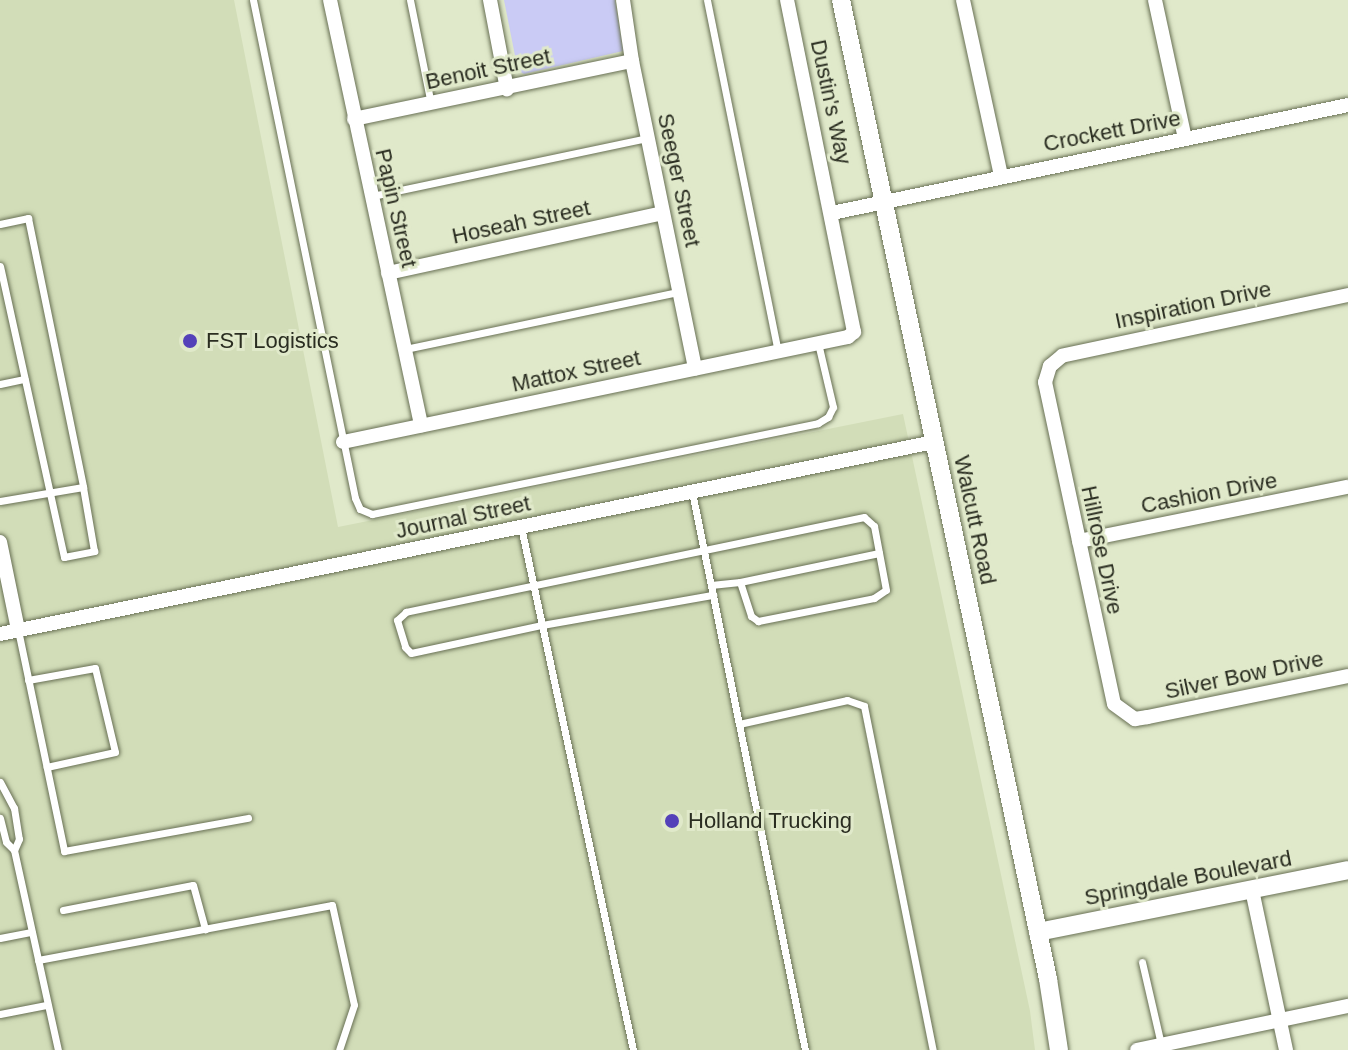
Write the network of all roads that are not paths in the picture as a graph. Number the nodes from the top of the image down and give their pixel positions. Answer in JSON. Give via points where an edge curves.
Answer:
{"nodes":[{"id":1,"x":253,"y":0,"type":"edge"},
{"id":2,"x":330,"y":0,"type":"edge"},
{"id":3,"x":410,"y":0,"type":"edge"},
{"id":4,"x":490,"y":0,"type":"edge"},
{"id":5,"x":623,"y":0,"type":"edge"},
{"id":6,"x":707,"y":0,"type":"edge"},
{"id":7,"x":787,"y":0,"type":"edge"},
{"id":8,"x":841,"y":0,"type":"edge"},
{"id":9,"x":963,"y":0,"type":"edge"},
{"id":10,"x":1155,"y":0,"type":"edge"},
{"id":11,"x":632,"y":61,"type":"junction"},
{"id":12,"x":507,"y":89,"type":"junction"},
{"id":13,"x":431,"y":104,"type":"junction"},
{"id":14,"x":1348,"y":105,"type":"edge"},
{"id":15,"x":354,"y":119,"type":"junction"},
{"id":16,"x":648,"y":138,"type":"junction"},
{"id":17,"x":1185,"y":139,"type":"junction"},
{"id":18,"x":1001,"y":176,"type":"junction"},
{"id":19,"x":371,"y":196,"type":"junction"},
{"id":20,"x":884,"y":202,"type":"junction"},
{"id":21,"x":663,"y":213,"type":"junction"},
{"id":22,"x":832,"y":213,"type":"junction"},
{"id":23,"x":0,"y":224,"type":"edge"},
{"id":24,"x":0,"y":266,"type":"edge"},
{"id":25,"x":388,"y":273,"type":"junction"},
{"id":26,"x":679,"y":292,"type":"junction"},
{"id":27,"x":1348,"y":295,"type":"edge"},
{"id":28,"x":818,"y":343,"type":"junction"},
{"id":29,"x":405,"y":349,"type":"junction"},
{"id":30,"x":779,"y":352,"type":"junction"},
{"id":31,"x":1050,"y":366,"type":"joint"},
{"id":32,"x":695,"y":369,"type":"junction"},
{"id":33,"x":24,"y":379,"type":"junction"},
{"id":34,"x":0,"y":384,"type":"edge"},
{"id":35,"x":421,"y":425,"type":"junction"},
{"id":36,"x":343,"y":442,"type":"junction"},
{"id":37,"x":934,"y":442,"type":"junction"},
{"id":38,"x":83,"y":487,"type":"junction"},
{"id":39,"x":1348,"y":487,"type":"edge"},
{"id":40,"x":692,"y":492,"type":"junction"},
{"id":41,"x":51,"y":493,"type":"junction"},
{"id":42,"x":0,"y":501,"type":"edge"},
{"id":43,"x":521,"y":527,"type":"junction"},
{"id":44,"x":1079,"y":541,"type":"junction"},
{"id":45,"x":0,"y":542,"type":"edge"},
{"id":46,"x":704,"y":550,"type":"junction"},
{"id":47,"x":879,"y":553,"type":"junction"},
{"id":48,"x":740,"y":582,"type":"junction"},
{"id":49,"x":533,"y":584,"type":"junction"},
{"id":50,"x":711,"y":585,"type":"junction"},
{"id":51,"x":713,"y":595,"type":"junction"},
{"id":52,"x":542,"y":625,"type":"junction"},
{"id":53,"x":18,"y":630,"type":"junction"},
{"id":54,"x":0,"y":634,"type":"edge"},
{"id":55,"x":1348,"y":676,"type":"edge"},
{"id":56,"x":28,"y":680,"type":"junction"},
{"id":57,"x":1148,"y":717,"type":"joint"},
{"id":58,"x":739,"y":724,"type":"junction"},
{"id":59,"x":47,"y":767,"type":"junction"},
{"id":60,"x":1,"y":786,"type":"edge"},
{"id":61,"x":0,"y":802,"type":"edge"},
{"id":62,"x":0,"y":818,"type":"edge"},
{"id":63,"x":248,"y":818,"type":"dead end"},
{"id":64,"x":14,"y":850,"type":"junction"},
{"id":65,"x":1348,"y":870,"type":"edge"},
{"id":66,"x":1252,"y":890,"type":"junction"},
{"id":67,"x":63,"y":910,"type":"dead end"},
{"id":68,"x":205,"y":929,"type":"junction"},
{"id":69,"x":31,"y":932,"type":"junction"},
{"id":70,"x":1038,"y":932,"type":"junction"},
{"id":71,"x":0,"y":938,"type":"edge"},
{"id":72,"x":38,"y":960,"type":"junction"},
{"id":73,"x":1142,"y":962,"type":"dead end"},
{"id":74,"x":46,"y":1005,"type":"junction"},
{"id":75,"x":1348,"y":1006,"type":"edge"},
{"id":76,"x":0,"y":1014,"type":"edge"},
{"id":77,"x":1279,"y":1019,"type":"junction"},
{"id":78,"x":1162,"y":1047,"type":"edge"},
{"id":79,"x":58,"y":1050,"type":"edge"},
{"id":80,"x":339,"y":1050,"type":"edge"},
{"id":81,"x":633,"y":1050,"type":"edge"},
{"id":82,"x":805,"y":1050,"type":"edge"},
{"id":83,"x":933,"y":1050,"type":"edge"},
{"id":84,"x":1059,"y":1050,"type":"edge"},
{"id":85,"x":1137,"y":1050,"type":"edge"},
{"id":86,"x":1286,"y":1050,"type":"edge"}],
"edges":[{"from":1,"to":36,"type":"lane"},
{"from":2,"to":15,"type":"street","name":"Papin Street"},
{"from":3,"to":13,"type":"lane"},
{"from":4,"to":12,"type":"street"},
{"from":5,"to":11,"type":"street","name":"Seeger Street"},
{"from":6,"to":30,"type":"lane"},
{"from":7,"to":22,"type":"street","name":"Dustin's Way"},
{"from":8,"to":20,"type":"street","name":"Walcutt Road"},
{"from":9,"to":18,"type":"street"},
{"from":10,"to":17,"type":"street"},
{"from":11,"to":12,"type":"street","name":"Benoit Street"},
{"from":11,"to":16,"type":"street","name":"Seeger Street"},
{"from":12,"to":13,"type":"street","name":"Benoit Street"},
{"from":13,"to":15,"type":"street","name":"Benoit Street"},
{"from":14,"to":17,"type":"street","name":"Crockett Drive"},
{"from":15,"to":19,"type":"street","name":"Papin Street"},
{"from":16,"to":19,"type":"lane"},
{"from":16,"to":21,"type":"street","name":"Seeger Street"},
{"from":17,"to":18,"type":"street","name":"Crockett Drive"},
{"from":18,"to":20,"type":"street","name":"Crockett Drive"},
{"from":19,"to":25,"type":"street","name":"Papin Street"},
{"from":20,"to":22,"type":"street"},
{"from":20,"to":37,"type":"street","name":"Walcutt Road"},
{"from":21,"to":25,"type":"street","name":"Hoseah Street"},
{"from":21,"to":26,"type":"street","name":"Seeger Street"},
{"from":22,"to":28,"type":"street","name":"Dustin's Way","via":[[855,329],[848,337]]},
{"from":23,"to":38,"type":"lane","via":[[28,218]]},
{"from":24,"to":33,"type":"lane"},
{"from":25,"to":29,"type":"street","name":"Papin Street"},
{"from":26,"to":29,"type":"lane"},
{"from":26,"to":32,"type":"street","name":"Seeger Street"},
{"from":27,"to":31,"type":"street","name":"Inspiration Drive","via":[[1084,350]]},
{"from":28,"to":30,"type":"street","name":"Mattox Street"},
{"from":28,"to":36,"type":"lane","via":[[833,407],[828,417],[803,426],[372,514],[360,509],[355,498]]},
{"from":29,"to":35,"type":"street","name":"Papin Street"},
{"from":30,"to":32,"type":"street","name":"Mattox Street"},
{"from":31,"to":44,"type":"street","name":"Hillrose Drive","via":[[1045,382]]},
{"from":32,"to":35,"type":"street","name":"Mattox Street"},
{"from":33,"to":34,"type":"lane"},
{"from":33,"to":41,"type":"lane"},
{"from":35,"to":36,"type":"street","name":"Mattox Street"},
{"from":37,"to":40,"type":"street","name":"Journal Street"},
{"from":37,"to":70,"type":"street","name":"Walcutt Road"},
{"from":38,"to":41,"type":"lane"},
{"from":38,"to":41,"type":"lane","via":[[94,551],[64,557]]},
{"from":39,"to":44,"type":"street","name":"Cashion Drive"},
{"from":40,"to":43,"type":"street","name":"Journal Street"},
{"from":40,"to":46,"type":"lane"},
{"from":41,"to":42,"type":"lane"},
{"from":43,"to":49,"type":"lane"},
{"from":43,"to":53,"type":"street","name":"Journal Street"},
{"from":44,"to":57,"type":"street","name":"Hillrose Drive","via":[[1114,704],[1135,719]]},
{"from":45,"to":53,"type":"street"},
{"from":46,"to":47,"type":"lane","via":[[864,517],[874,526]]},
{"from":46,"to":49,"type":"lane"},
{"from":46,"to":50,"type":"lane"},
{"from":47,"to":48,"type":"lane"},
{"from":47,"to":48,"type":"lane","via":[[886,590],[859,601],[758,621],[751,616]]},
{"from":48,"to":50,"type":"lane"},
{"from":49,"to":52,"type":"lane"},
{"from":49,"to":52,"type":"lane","via":[[406,612],[397,620],[411,653]]},
{"from":50,"to":51,"type":"lane"},
{"from":51,"to":52,"type":"lane"},
{"from":51,"to":58,"type":"lane"},
{"from":52,"to":81,"type":"lane"},
{"from":53,"to":54,"type":"street","name":"Journal Street"},
{"from":53,"to":56,"type":"lane"},
{"from":55,"to":57,"type":"street","name":"Silver Bow Drive"},
{"from":56,"to":59,"type":"lane"},
{"from":56,"to":59,"type":"lane","via":[[95,668],[115,752]]},
{"from":58,"to":82,"type":"lane"},
{"from":58,"to":83,"type":"lane","via":[[847,700],[864,706]]},
{"from":59,"to":63,"type":"lane","via":[[64,851]]},
{"from":60,"to":61,"type":"lane"},
{"from":60,"to":64,"type":"lane","via":[[14,808],[19,839]]},
{"from":62,"to":64,"type":"lane","via":[[6,842]]},
{"from":64,"to":69,"type":"lane"},
{"from":65,"to":66,"type":"street","name":"Springdale Boulevard"},
{"from":66,"to":70,"type":"street","name":"Springdale Boulevard"},
{"from":66,"to":77,"type":"street"},
{"from":67,"to":68,"type":"lane","via":[[193,885]]},
{"from":68,"to":72,"type":"lane"},
{"from":68,"to":80,"type":"lane","via":[[332,905],[354,1005]]},
{"from":69,"to":71,"type":"lane"},
{"from":69,"to":72,"type":"lane"},
{"from":70,"to":84,"type":"street","name":"Walcutt Road"},
{"from":72,"to":74,"type":"lane"},
{"from":73,"to":78,"type":"lane"},
{"from":74,"to":76,"type":"lane"},
{"from":74,"to":79,"type":"lane"},
{"from":75,"to":77,"type":"street"},
{"from":77,"to":78,"type":"street"},
{"from":77,"to":86,"type":"street"},
{"from":78,"to":85,"type":"street"}]}
